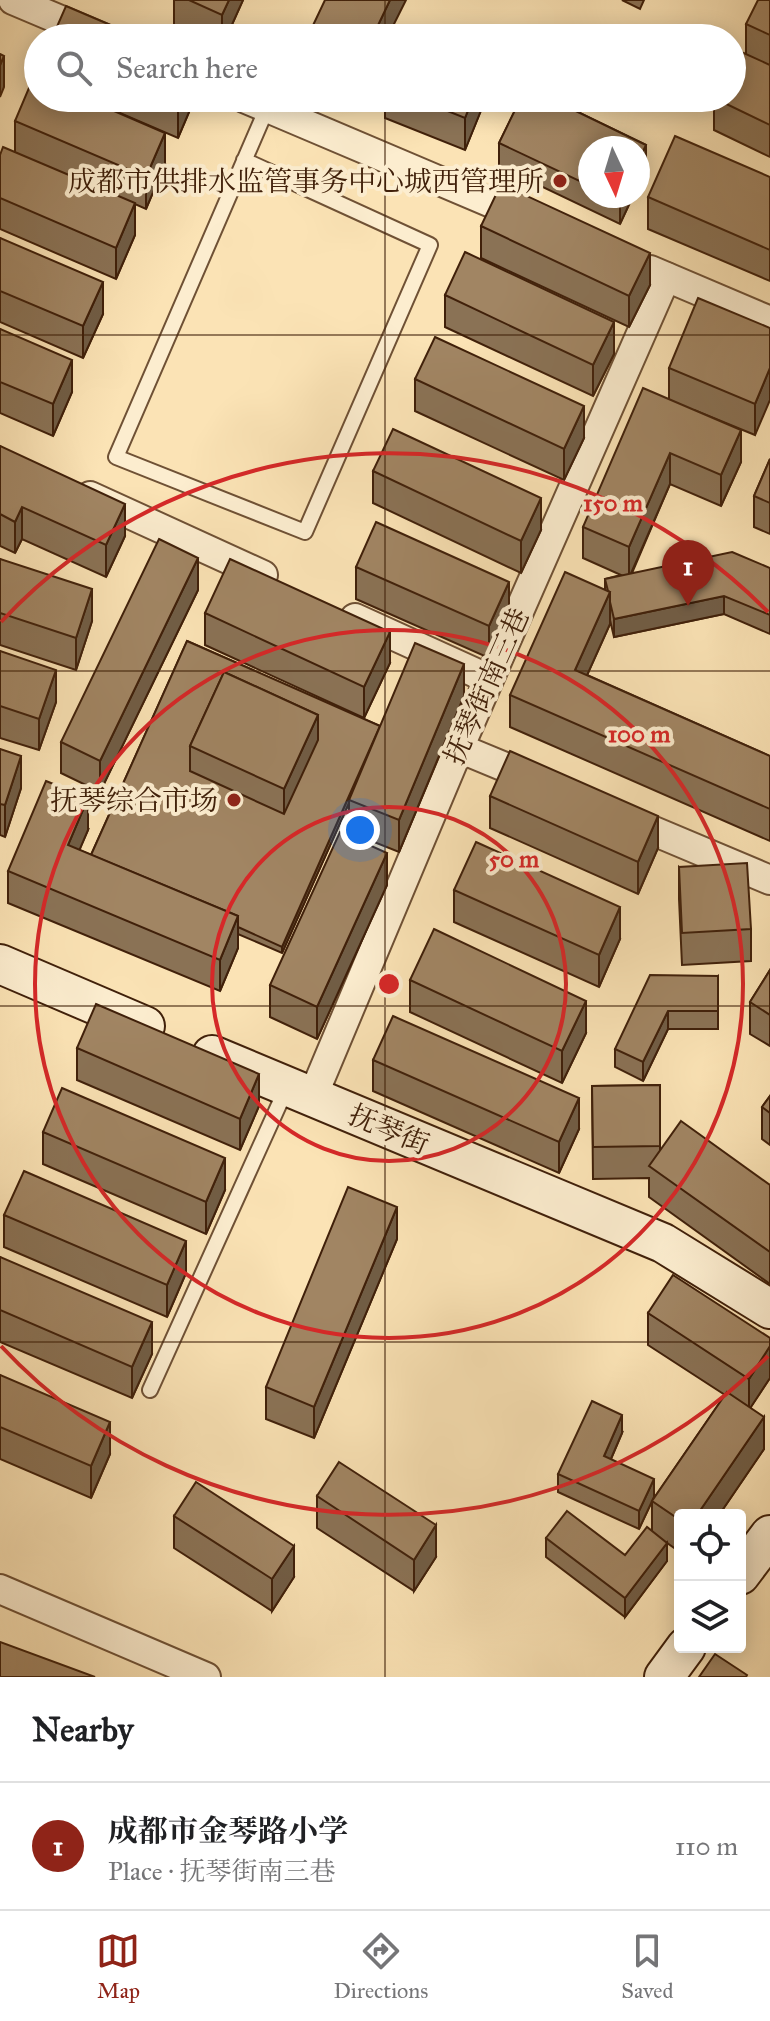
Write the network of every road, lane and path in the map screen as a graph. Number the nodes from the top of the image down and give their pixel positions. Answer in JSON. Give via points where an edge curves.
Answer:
{"nodes":[{"id":1,"x":13,"y":0,"type":"edge"},
{"id":2,"x":70,"y":24,"type":"edge"},
{"id":3,"x":253,"y":112,"type":"edge"},
{"id":4,"x":276,"y":112,"type":"edge"},
{"id":5,"x":244,"y":160,"type":"junction"},
{"id":6,"x":552,"y":229,"type":"edge"},
{"id":7,"x":623,"y":259,"type":"edge"},
{"id":8,"x":666,"y":277,"type":"junction"},
{"id":9,"x":770,"y":321,"type":"edge"},
{"id":10,"x":72,"y":488,"type":"edge"},
{"id":11,"x":288,"y":587,"type":"edge"},
{"id":12,"x":331,"y":607,"type":"edge"},
{"id":13,"x":489,"y":679,"type":"junction"},
{"id":14,"x":459,"y":748,"type":"junction"},
{"id":15,"x":558,"y":790,"type":"edge"},
{"id":16,"x":600,"y":808,"type":"edge"},
{"id":17,"x":770,"y":880,"type":"edge"},
{"id":18,"x":0,"y":964,"type":"edge"},
{"id":19,"x":300,"y":1092,"type":"junction"},
{"id":20,"x":770,"y":1309,"type":"edge"},
{"id":21,"x":150,"y":1390,"type":"dead end"},
{"id":22,"x":770,"y":1535,"type":"edge"},
{"id":23,"x":746,"y":1567,"type":"edge"},
{"id":24,"x":0,"y":1589,"type":"edge"},
{"id":25,"x":682,"y":1653,"type":"edge"},
{"id":26,"x":206,"y":1677,"type":"edge"},
{"id":27,"x":664,"y":1677,"type":"edge"}],
"edges":[{"from":1,"to":2,"type":"street"},
{"from":3,"to":5,"type":"lane"},
{"from":4,"to":6,"type":"street"},
{"from":5,"to":5,"type":"lane","via":[[116,457],[305,532],[430,245]]},
{"from":7,"to":8,"type":"street"},
{"from":8,"to":9,"type":"street"},
{"from":8,"to":13,"type":"street","name":"抚琴街南三巷"},
{"from":10,"to":11,"type":"street"},
{"from":12,"to":13,"type":"street"},
{"from":13,"to":14,"type":"street","name":"抚琴街南三巷"},
{"from":14,"to":15,"type":"street"},
{"from":14,"to":19,"type":"street","name":"抚琴街南三巷"},
{"from":16,"to":17,"type":"street"},
{"from":18,"to":19,"type":"street","name":"抚琴街"},
{"from":19,"to":20,"type":"street","name":"抚琴街","via":[[663,1243]]},
{"from":19,"to":21,"type":"lane"},
{"from":22,"to":23,"type":"street"},
{"from":24,"to":26,"type":"street"},
{"from":25,"to":27,"type":"street"}]}
